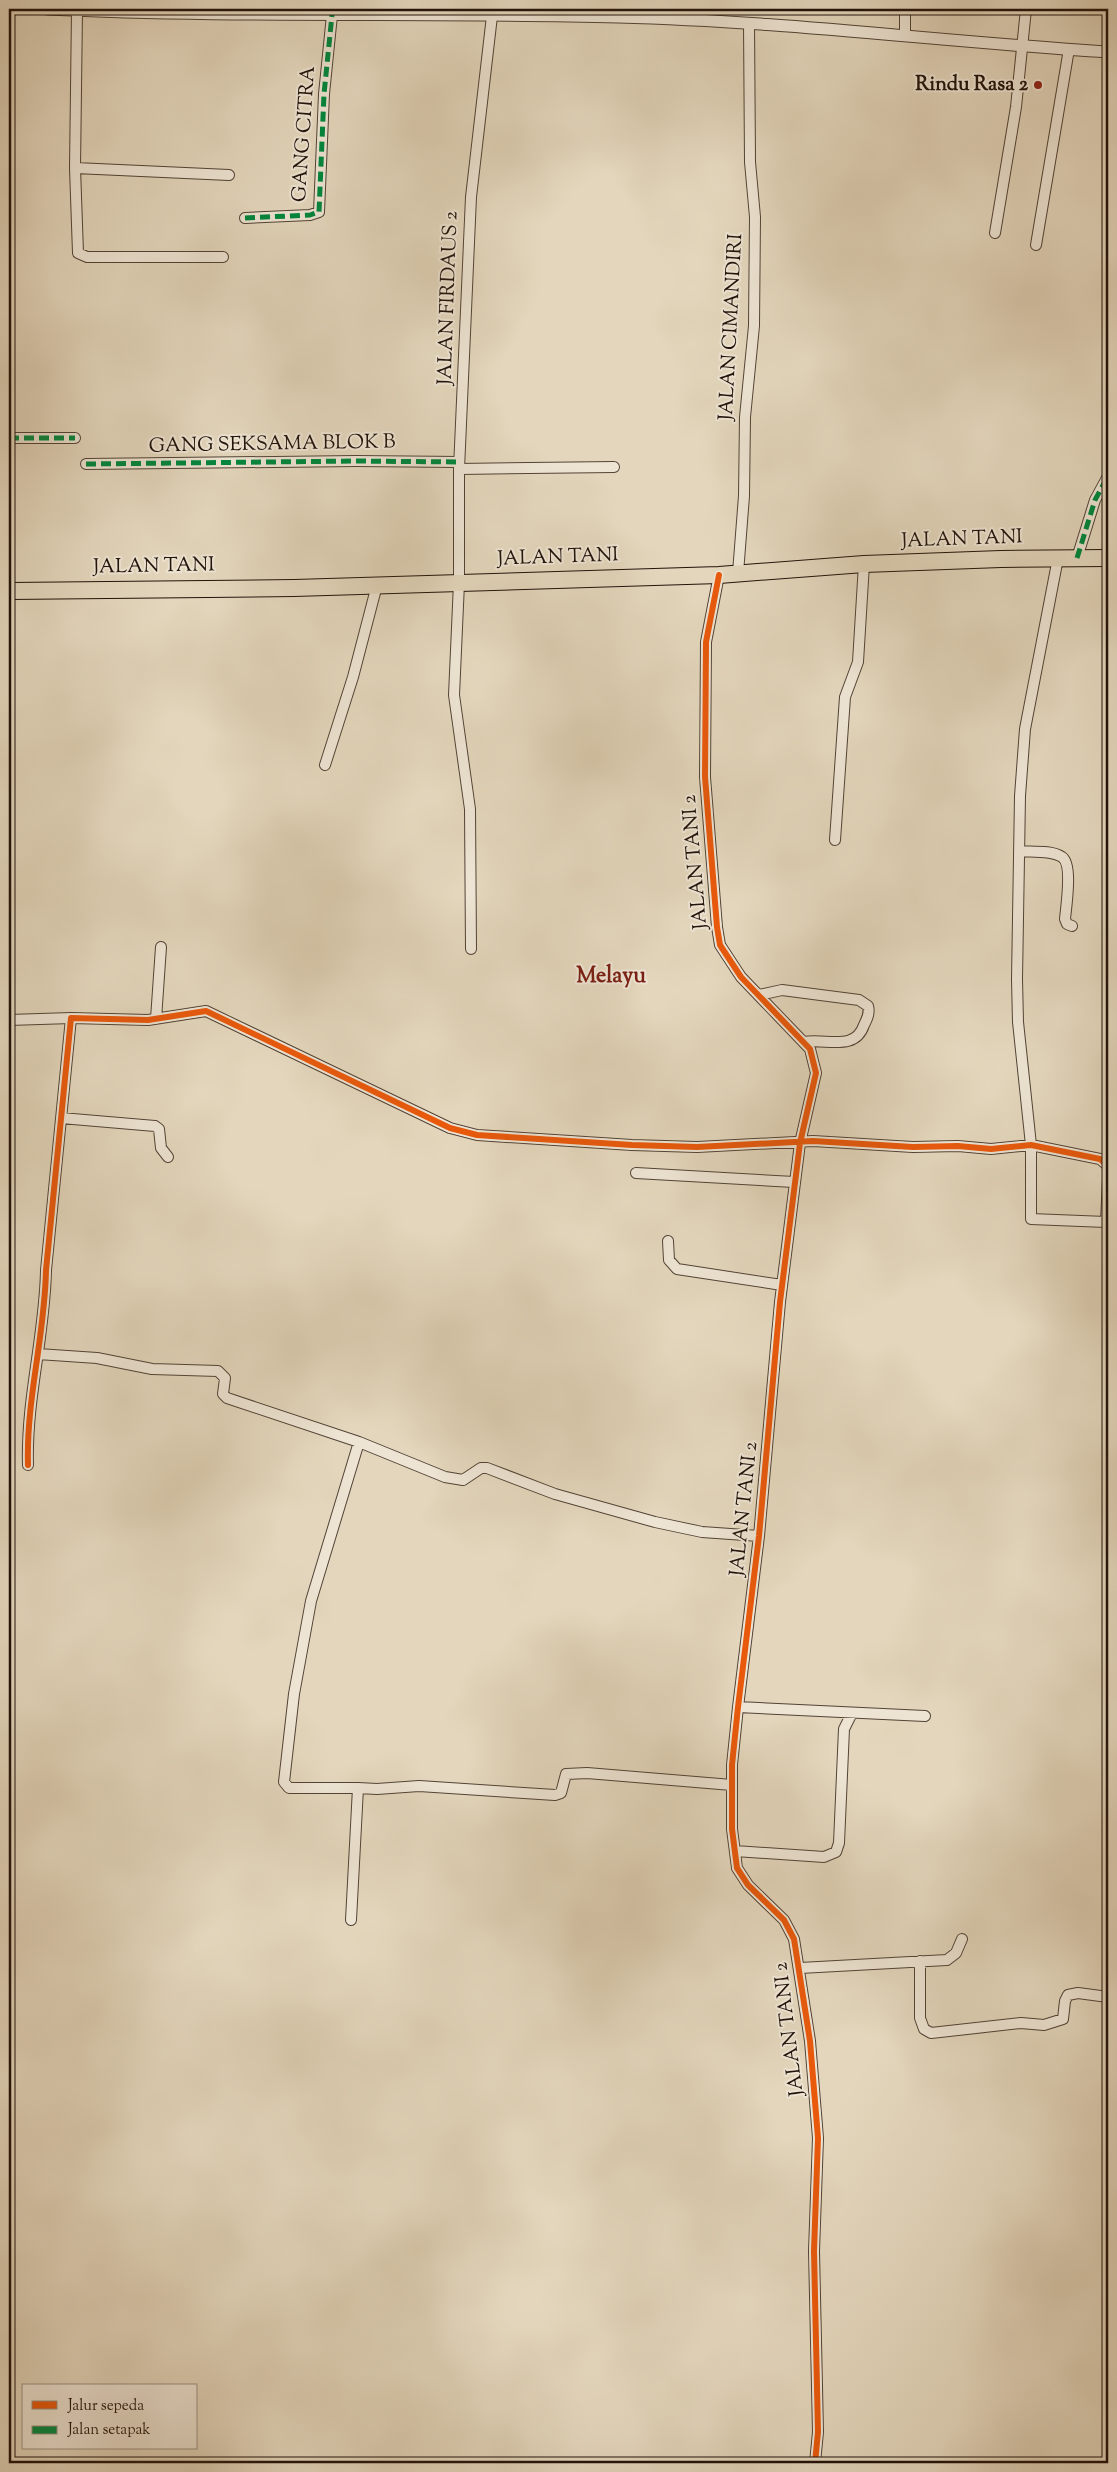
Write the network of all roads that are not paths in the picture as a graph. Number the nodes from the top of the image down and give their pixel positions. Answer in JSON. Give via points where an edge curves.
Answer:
{"nodes":[{"id":1,"x":47,"y":9,"type":"edge"},
{"id":2,"x":905,"y":9,"type":"edge"},
{"id":3,"x":1026,"y":9,"type":"edge"},
{"id":4,"x":77,"y":10,"type":"junction"},
{"id":5,"x":121,"y":10,"type":"edge"},
{"id":6,"x":247,"y":11,"type":"edge"},
{"id":7,"x":493,"y":12,"type":"edge"},
{"id":8,"x":332,"y":15,"type":"junction"},
{"id":9,"x":749,"y":23,"type":"junction"},
{"id":10,"x":905,"y":36,"type":"junction"},
{"id":11,"x":1023,"y":45,"type":"junction"},
{"id":12,"x":1069,"y":49,"type":"junction"},
{"id":13,"x":1108,"y":52,"type":"edge"},
{"id":14,"x":75,"y":168,"type":"junction"},
{"id":15,"x":229,"y":175,"type":"dead end"},
{"id":16,"x":245,"y":218,"type":"dead end"},
{"id":17,"x":994,"y":233,"type":"dead end"},
{"id":18,"x":1036,"y":245,"type":"dead end"},
{"id":19,"x":224,"y":257,"type":"dead end"},
{"id":20,"x":9,"y":438,"type":"edge"},
{"id":21,"x":75,"y":438,"type":"dead end"},
{"id":22,"x":86,"y":464,"type":"dead end"},
{"id":23,"x":459,"y":466,"type":"junction"},
{"id":24,"x":614,"y":467,"type":"dead end"},
{"id":25,"x":1108,"y":476,"type":"edge"},
{"id":26,"x":1058,"y":558,"type":"junction"},
{"id":27,"x":1077,"y":558,"type":"junction"},
{"id":28,"x":1108,"y":558,"type":"edge"},
{"id":29,"x":864,"y":564,"type":"junction"},
{"id":30,"x":738,"y":573,"type":"junction"},
{"id":31,"x":719,"y":575,"type":"junction"},
{"id":32,"x":459,"y":583,"type":"junction"},
{"id":33,"x":377,"y":586,"type":"junction"},
{"id":34,"x":9,"y":591,"type":"edge"},
{"id":35,"x":325,"y":765,"type":"dead end"},
{"id":36,"x":835,"y":840,"type":"dead end"},
{"id":37,"x":1019,"y":851,"type":"junction"},
{"id":38,"x":1072,"y":926,"type":"dead end"},
{"id":39,"x":161,"y":947,"type":"dead end"},
{"id":40,"x":471,"y":949,"type":"dead end"},
{"id":41,"x":759,"y":996,"type":"junction"},
{"id":42,"x":71,"y":1018,"type":"junction"},
{"id":43,"x":156,"y":1019,"type":"junction"},
{"id":44,"x":9,"y":1020,"type":"edge"},
{"id":45,"x":804,"y":1042,"type":"junction"},
{"id":46,"x":61,"y":1118,"type":"junction"},
{"id":47,"x":800,"y":1143,"type":"junction"},
{"id":48,"x":1031,"y":1145,"type":"junction"},
{"id":49,"x":168,"y":1157,"type":"dead end"},
{"id":50,"x":1108,"y":1166,"type":"edge"},
{"id":51,"x":636,"y":1174,"type":"dead end"},
{"id":52,"x":1108,"y":1179,"type":"edge"},
{"id":53,"x":794,"y":1182,"type":"junction"},
{"id":54,"x":668,"y":1241,"type":"dead end"},
{"id":55,"x":782,"y":1285,"type":"junction"},
{"id":56,"x":38,"y":1354,"type":"junction"},
{"id":57,"x":359,"y":1442,"type":"junction"},
{"id":58,"x":28,"y":1465,"type":"dead end"},
{"id":59,"x":758,"y":1536,"type":"junction"},
{"id":60,"x":738,"y":1707,"type":"junction"},
{"id":61,"x":852,"y":1713,"type":"junction"},
{"id":62,"x":925,"y":1716,"type":"dead end"},
{"id":63,"x":732,"y":1785,"type":"junction"},
{"id":64,"x":358,"y":1788,"type":"junction"},
{"id":65,"x":734,"y":1851,"type":"junction"},
{"id":66,"x":351,"y":1920,"type":"dead end"},
{"id":67,"x":962,"y":1939,"type":"dead end"},
{"id":68,"x":920,"y":1962,"type":"junction"},
{"id":69,"x":800,"y":1968,"type":"junction"},
{"id":70,"x":1108,"y":1997,"type":"edge"},
{"id":71,"x":815,"y":2463,"type":"edge"}],
"edges":[{"from":1,"to":4,"type":"street"},
{"from":2,"to":10,"type":"street"},
{"from":3,"to":11,"type":"street"},
{"from":4,"to":5,"type":"street"},
{"from":4,"to":14,"type":"street"},
{"from":5,"to":6,"type":"street"},
{"from":6,"to":8,"type":"street"},
{"from":7,"to":8,"type":"street"},
{"from":7,"to":9,"type":"street"},
{"from":7,"to":23,"type":"street","name":"JALAN FIRDAUS 2","via":[[471,197]]},
{"from":8,"to":16,"type":"street","name":"GANG CITRA","via":[[318,212],[302,216]]},
{"from":9,"to":10,"type":"street"},
{"from":9,"to":30,"type":"street","name":"JALAN CIMANDIRI","via":[[754,326],[745,417],[744,496]]},
{"from":10,"to":11,"type":"street"},
{"from":11,"to":12,"type":"street"},
{"from":11,"to":17,"type":"street","via":[[1016,107]]},
{"from":12,"to":13,"type":"street"},
{"from":12,"to":18,"type":"street"},
{"from":14,"to":15,"type":"street"},
{"from":14,"to":19,"type":"street","via":[[76,249],[82,257]]},
{"from":20,"to":21,"type":"street"},
{"from":22,"to":23,"type":"street","name":"GANG SEKSAMA BLOK B","via":[[347,461]]},
{"from":23,"to":24,"type":"street","name":"GANG SEKSAMA BLOK B"},
{"from":23,"to":32,"type":"street","name":"JALAN FIRDAUS 2"},
{"from":25,"to":27,"type":"street","via":[[1095,500]]},
{"from":26,"to":27,"type":"highway","name":"JALAN TANI"},
{"from":26,"to":29,"type":"highway","name":"JALAN TANI"},
{"from":26,"to":37,"type":"street","via":[[1025,729]]},
{"from":27,"to":28,"type":"highway","name":"JALAN TANI"},
{"from":29,"to":30,"type":"highway","name":"JALAN TANI"},
{"from":29,"to":36,"type":"street","via":[[858,662],[845,697]]},
{"from":30,"to":31,"type":"highway","name":"JALAN TANI"},
{"from":31,"to":32,"type":"highway","name":"JALAN TANI"},
{"from":31,"to":41,"type":"street","name":"JALAN TANI 2","via":[[706,642],[705,777],[717,926],[720,945],[728,959],[749,988]]},
{"from":32,"to":33,"type":"highway","name":"JALAN TANI"},
{"from":32,"to":40,"type":"street","name":"JALAN FIRDAUS 2","via":[[454,695],[470,809]]},
{"from":33,"to":34,"type":"highway","name":"JALAN TANI"},
{"from":33,"to":35,"type":"street"},
{"from":37,"to":38,"type":"street","via":[[1064,858],[1068,866],[1065,919]]},
{"from":37,"to":48,"type":"street","via":[[1018,1022]]},
{"from":39,"to":43,"type":"street"},
{"from":41,"to":45,"type":"street","name":"JALAN TANI 2"},
{"from":41,"to":45,"type":"street","via":[[782,990],[858,1000],[868,1006],[864,1027],[856,1039]]},
{"from":42,"to":43,"type":"street"},
{"from":42,"to":44,"type":"street"},
{"from":42,"to":46,"type":"street"},
{"from":43,"to":47,"type":"street","via":[[206,1011],[450,1128],[477,1135],[698,1146]]},
{"from":45,"to":47,"type":"street","name":"JALAN TANI 2","via":[[815,1061],[816,1073]]},
{"from":46,"to":49,"type":"street","via":[[155,1126],[159,1129],[161,1148]]},
{"from":46,"to":56,"type":"street"},
{"from":47,"to":48,"type":"street","via":[[991,1149]]},
{"from":47,"to":53,"type":"street","name":"JALAN TANI 2"},
{"from":48,"to":50,"type":"street","via":[[1100,1160]]},
{"from":48,"to":52,"type":"street","via":[[1030,1219],[1106,1222]]},
{"from":51,"to":53,"type":"street"},
{"from":53,"to":55,"type":"street","name":"JALAN TANI 2"},
{"from":54,"to":55,"type":"street","via":[[669,1260],[677,1269]]},
{"from":55,"to":59,"type":"street","name":"JALAN TANI 2"},
{"from":56,"to":57,"type":"street","via":[[97,1358],[144,1368],[218,1371],[225,1375],[223,1394],[226,1398]]},
{"from":56,"to":58,"type":"street","via":[[28,1426]]},
{"from":57,"to":59,"type":"street","via":[[456,1480],[487,1468],[555,1494],[655,1522],[702,1532]]},
{"from":57,"to":64,"type":"street","via":[[311,1601],[294,1694],[284,1782],[288,1788]]},
{"from":59,"to":60,"type":"street","name":"JALAN TANI 2"},
{"from":60,"to":61,"type":"street"},
{"from":60,"to":63,"type":"street","name":"JALAN TANI 2"},
{"from":61,"to":62,"type":"street"},
{"from":61,"to":65,"type":"street","via":[[844,1729],[840,1843],[836,1852],[824,1857]]},
{"from":63,"to":64,"type":"street","via":[[587,1773],[566,1774],[561,1793],[554,1795],[419,1786]]},
{"from":63,"to":65,"type":"street","name":"JALAN TANI 2"},
{"from":64,"to":66,"type":"street"},
{"from":65,"to":69,"type":"street","name":"JALAN TANI 2","via":[[737,1868],[748,1885],[784,1920],[794,1939]]},
{"from":67,"to":68,"type":"street","via":[[956,1953],[947,1960]]},
{"from":68,"to":69,"type":"street"},
{"from":68,"to":70,"type":"street","via":[[920,2018],[924,2029],[931,2033],[1021,2023],[1052,2024],[1063,2019],[1066,1997],[1072,1993]]},
{"from":69,"to":71,"type":"street","name":"JALAN TANI 2","via":[[818,2138],[814,2251],[818,2432]]}]}
